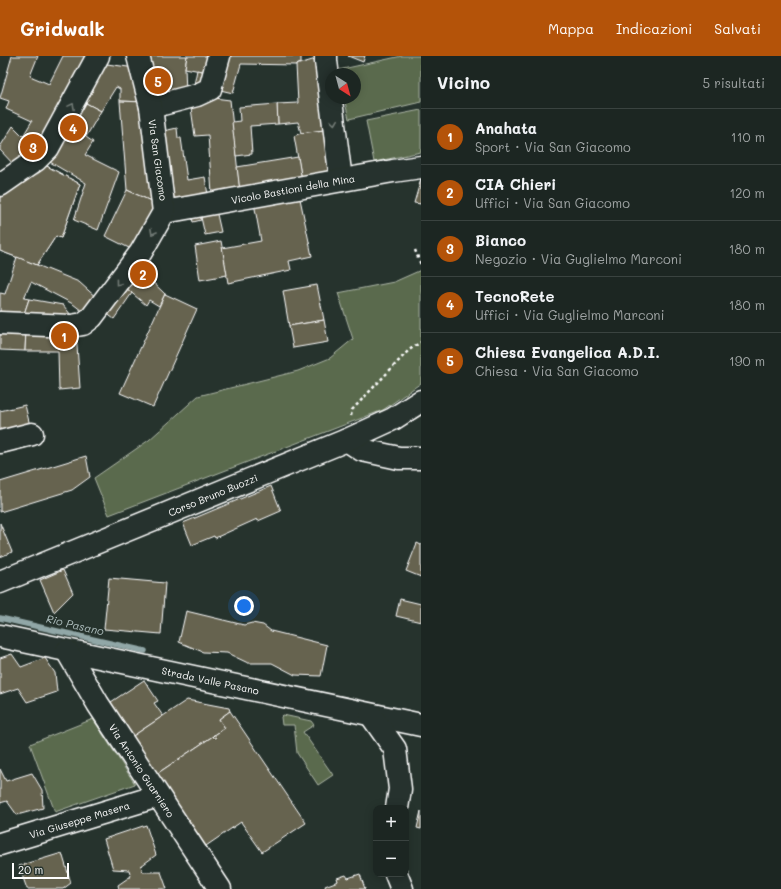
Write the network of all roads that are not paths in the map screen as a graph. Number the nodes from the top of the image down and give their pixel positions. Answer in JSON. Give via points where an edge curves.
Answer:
{"nodes":[{"id":1,"x":98,"y":56,"type":"edge"},
{"id":2,"x":138,"y":56,"type":"edge"},
{"id":3,"x":219,"y":56,"type":"edge"},
{"id":4,"x":326,"y":56,"type":"edge"},
{"id":5,"x":151,"y":107,"type":"junction"},
{"id":6,"x":421,"y":167,"type":"edge"},
{"id":7,"x":341,"y":180,"type":"junction"},
{"id":8,"x":0,"y":185,"type":"edge"},
{"id":9,"x":164,"y":212,"type":"junction"},
{"id":10,"x":0,"y":323,"type":"edge"},
{"id":11,"x":421,"y":401,"type":"edge"},
{"id":12,"x":32,"y":434,"type":"dead end"},
{"id":13,"x":347,"y":440,"type":"junction"},
{"id":14,"x":0,"y":442,"type":"edge"},
{"id":15,"x":421,"y":458,"type":"edge"},
{"id":16,"x":0,"y":582,"type":"edge"},
{"id":17,"x":0,"y":636,"type":"edge"},
{"id":18,"x":67,"y":651,"type":"junction"},
{"id":19,"x":371,"y":715,"type":"junction"},
{"id":20,"x":421,"y":725,"type":"edge"},
{"id":21,"x":158,"y":796,"type":"junction"},
{"id":22,"x":397,"y":805,"type":"edge"},
{"id":23,"x":0,"y":844,"type":"edge"},
{"id":24,"x":397,"y":877,"type":"edge"},
{"id":25,"x":220,"y":889,"type":"edge"},
{"id":26,"x":402,"y":889,"type":"edge"}],
"edges":[{"from":8,"to":1,"type":"street","one_way":true,"via":[[36,160],[48,148]]},
{"from":2,"to":5,"type":"street","name":"Via San Giacomo"},
{"from":3,"to":5,"type":"street","via":[[210,89]]},
{"from":4,"to":7,"type":"street","one_way":true},
{"from":5,"to":9,"type":"street","name":"Via San Giacomo"},
{"from":6,"to":7,"type":"street","name":"Vicolo Bastioni della Mina"},
{"from":7,"to":9,"type":"street","name":"Vicolo Bastioni della Mina"},
{"from":9,"to":10,"type":"street","name":"Via San Giacomo","one_way":true,"via":[[141,252],[83,324],[71,326]]},
{"from":11,"to":13,"type":"street","name":"Corso Bruno Buozzi","via":[[393,419]]},
{"from":12,"to":14,"type":"street"},
{"from":13,"to":15,"type":"street","via":[[362,450],[399,458]]},
{"from":13,"to":16,"type":"street","name":"Corso Bruno Buozzi"},
{"from":17,"to":18,"type":"street","name":"Strada Valle Pasano"},
{"from":18,"to":19,"type":"street","name":"Strada Valle Pasano"},
{"from":18,"to":21,"type":"street","name":"Via Antonio Guarniero"},
{"from":19,"to":20,"type":"street","name":"Strada Valle Pasano"},
{"from":19,"to":22,"type":"street","via":[[395,749],[400,789]]},
{"from":21,"to":23,"type":"street","name":"Via Giuseppe Masera"},
{"from":21,"to":25,"type":"street","name":"Via Antonio Guarniero"},
{"from":24,"to":26,"type":"street"}]}
